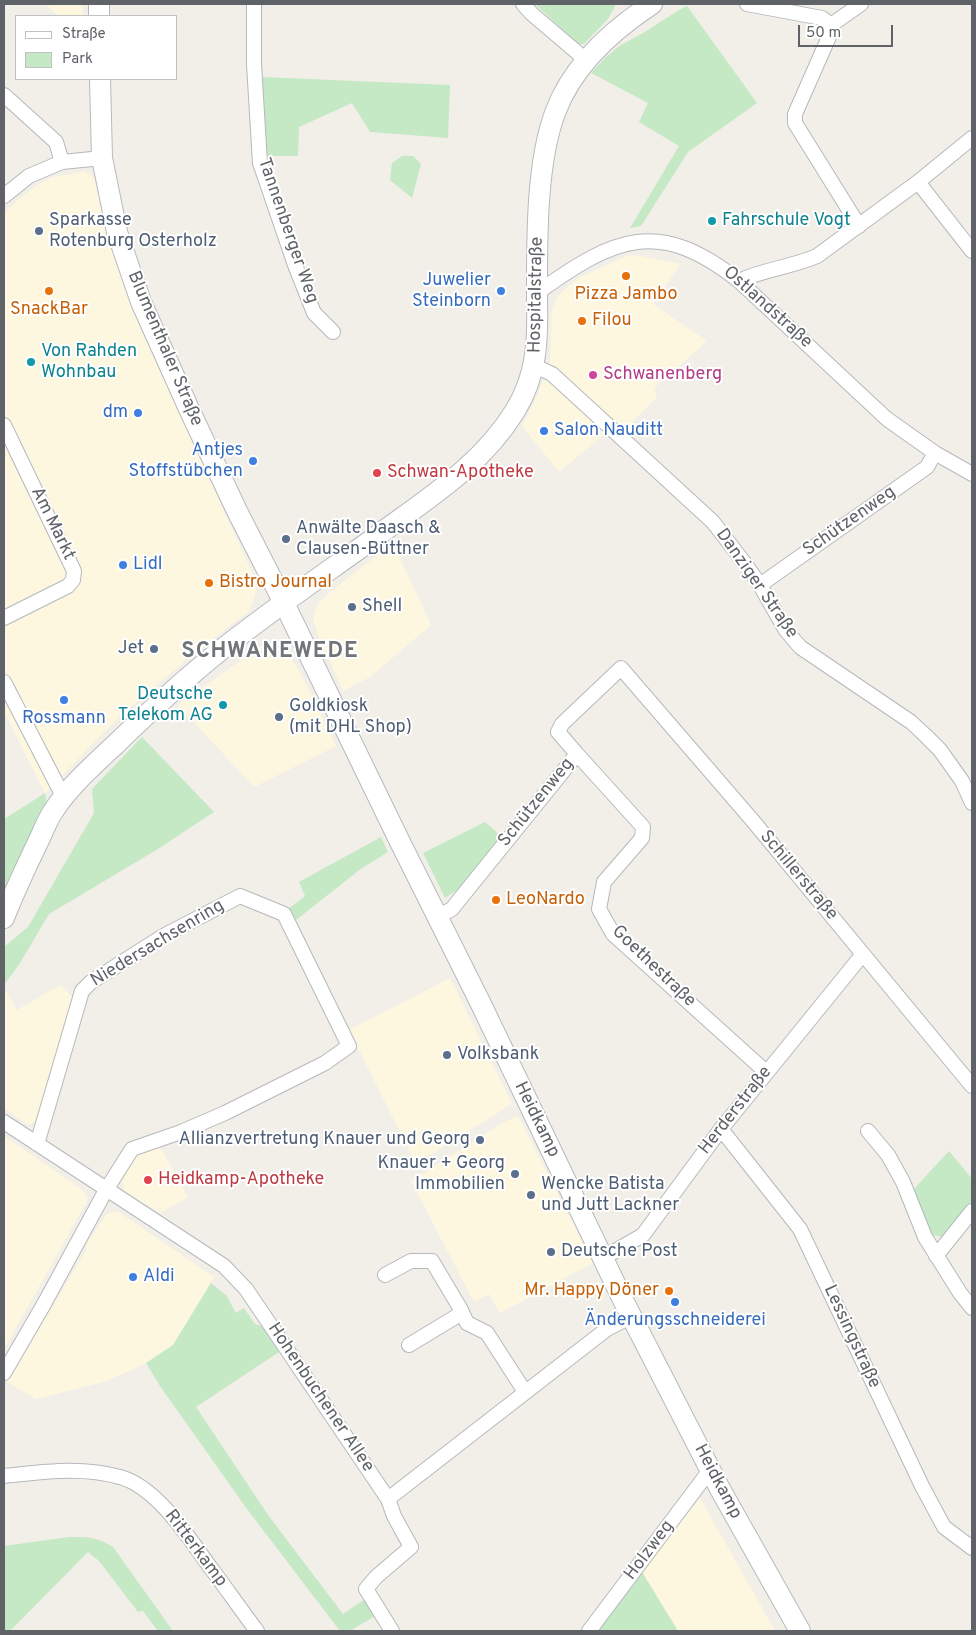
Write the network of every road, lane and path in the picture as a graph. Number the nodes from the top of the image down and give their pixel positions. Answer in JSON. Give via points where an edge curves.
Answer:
{"nodes":[{"id":1,"x":254,"y":4,"type":"edge"},
{"id":2,"x":523,"y":4,"type":"edge"},
{"id":3,"x":652,"y":4,"type":"edge"},
{"id":4,"x":747,"y":4,"type":"edge"},
{"id":5,"x":861,"y":4,"type":"edge"},
{"id":6,"x":831,"y":25,"type":"junction"},
{"id":7,"x":586,"y":60,"type":"junction"},
{"id":8,"x":100,"y":80,"type":"edge"},
{"id":9,"x":4,"y":95,"type":"edge"},
{"id":10,"x":972,"y":138,"type":"edge"},
{"id":11,"x":102,"y":158,"type":"junction"},
{"id":12,"x":62,"y":162,"type":"junction"},
{"id":13,"x":918,"y":182,"type":"junction"},
{"id":14,"x":4,"y":196,"type":"edge"},
{"id":15,"x":859,"y":226,"type":"junction"},
{"id":16,"x":968,"y":238,"type":"edge"},
{"id":17,"x":972,"y":251,"type":"edge"},
{"id":18,"x":740,"y":281,"type":"junction"},
{"id":19,"x":538,"y":293,"type":"junction"},
{"id":20,"x":333,"y":332,"type":"dead end"},
{"id":21,"x":535,"y":366,"type":"junction"},
{"id":22,"x":4,"y":425,"type":"edge"},
{"id":23,"x":936,"y":453,"type":"junction"},
{"id":24,"x":972,"y":474,"type":"edge"},
{"id":25,"x":760,"y":585,"type":"junction"},
{"id":26,"x":284,"y":603,"type":"junction"},
{"id":27,"x":4,"y":618,"type":"edge"},
{"id":28,"x":621,"y":668,"type":"joint"},
{"id":29,"x":4,"y":682,"type":"edge"},
{"id":30,"x":577,"y":754,"type":"junction"},
{"id":31,"x":64,"y":798,"type":"junction"},
{"id":32,"x":972,"y":803,"type":"edge"},
{"id":33,"x":437,"y":917,"type":"junction"},
{"id":34,"x":4,"y":918,"type":"edge"},
{"id":35,"x":863,"y":954,"type":"junction"},
{"id":36,"x":766,"y":1072,"type":"junction"},
{"id":37,"x":972,"y":1086,"type":"edge"},
{"id":38,"x":4,"y":1122,"type":"edge"},
{"id":39,"x":721,"y":1129,"type":"junction"},
{"id":40,"x":868,"y":1131,"type":"dead end"},
{"id":41,"x":38,"y":1144,"type":"junction"},
{"id":42,"x":106,"y":1190,"type":"junction"},
{"id":43,"x":972,"y":1211,"type":"edge"},
{"id":44,"x":936,"y":1256,"type":"junction"},
{"id":45,"x":604,"y":1258,"type":"junction"},
{"id":46,"x":385,"y":1276,"type":"dead end"},
{"id":47,"x":972,"y":1308,"type":"edge"},
{"id":48,"x":462,"y":1313,"type":"junction"},
{"id":49,"x":632,"y":1316,"type":"junction"},
{"id":50,"x":410,"y":1345,"type":"dead end"},
{"id":51,"x":4,"y":1372,"type":"edge"},
{"id":52,"x":525,"y":1392,"type":"junction"},
{"id":53,"x":710,"y":1470,"type":"junction"},
{"id":54,"x":4,"y":1476,"type":"edge"},
{"id":55,"x":388,"y":1499,"type":"junction"},
{"id":56,"x":972,"y":1548,"type":"edge"},
{"id":57,"x":257,"y":1631,"type":"edge"},
{"id":58,"x":392,"y":1631,"type":"edge"},
{"id":59,"x":589,"y":1631,"type":"edge"},
{"id":60,"x":800,"y":1631,"type":"edge"}],
"edges":[{"from":1,"to":20,"type":"street","name":"Tannenberger Weg","via":[[260,163],[314,313]]},
{"from":2,"to":7,"type":"street"},
{"from":3,"to":7,"type":"main road","name":"Hospitalstraße","via":[[612,33]]},
{"from":4,"to":6,"type":"street","via":[[822,18]]},
{"from":5,"to":6,"type":"street"},
{"from":6,"to":15,"type":"street","via":[[832,30],[795,114],[795,123]]},
{"from":7,"to":19,"type":"main road","name":"Hospitalstraße","via":[[566,89],[547,138],[539,219]]},
{"from":8,"to":11,"type":"main road","name":"Blumenthaler Straße"},
{"from":9,"to":12,"type":"street","via":[[56,142]]},
{"from":10,"to":13,"type":"street"},
{"from":11,"to":12,"type":"street"},
{"from":11,"to":26,"type":"main road","name":"Blumenthaler Straße","via":[[117,232],[141,302]]},
{"from":12,"to":14,"type":"street","via":[[29,176]]},
{"from":13,"to":15,"type":"street"},
{"from":13,"to":16,"type":"street"},
{"from":15,"to":18,"type":"street","via":[[817,256]]},
{"from":16,"to":17,"type":"street"},
{"from":18,"to":19,"type":"street","name":"Ostlandstraße","via":[[686,247],[640,241],[602,253]]},
{"from":18,"to":23,"type":"street","name":"Ostlandstraße","via":[[887,419]]},
{"from":19,"to":21,"type":"main road","name":"Hospitalstraße"},
{"from":21,"to":25,"type":"street","name":"Danziger Straße","via":[[552,374],[712,522]]},
{"from":21,"to":26,"type":"main road","name":"Hospitalstraße","via":[[515,411],[496,438],[466,469],[425,503]]},
{"from":22,"to":27,"type":"street","name":"Am Markt","via":[[74,571],[68,586]]},
{"from":23,"to":24,"type":"street","name":"Ostlandstraße"},
{"from":23,"to":25,"type":"street","name":"Schützenweg","via":[[927,468]]},
{"from":25,"to":32,"type":"street","name":"Danziger Straße","via":[[785,629],[800,647],[911,722],[940,750],[962,781]]},
{"from":26,"to":31,"type":"main road","name":"Hospitalstraße","via":[[178,686],[89,769]]},
{"from":26,"to":33,"type":"main road","name":"Heidkamp"},
{"from":28,"to":30,"type":"street","name":"Schützenweg","via":[[562,724],[558,732]]},
{"from":28,"to":35,"type":"street","name":"Schillerstraße"},
{"from":29,"to":31,"type":"street"},
{"from":30,"to":33,"type":"street","name":"Schützenweg","via":[[452,909]]},
{"from":30,"to":36,"type":"street","name":"Goethestraße","via":[[643,827],[642,838],[604,882],[599,910],[613,934]]},
{"from":31,"to":34,"type":"main road","name":"Hospitalstraße","via":[[53,811]]},
{"from":33,"to":45,"type":"main road","name":"Heidkamp"},
{"from":35,"to":36,"type":"street","name":"Herderstraße"},
{"from":35,"to":37,"type":"street","name":"Schillerstraße"},
{"from":36,"to":39,"type":"street","name":"Herderstraße"},
{"from":38,"to":41,"type":"street","name":"Hohenbuchener Allee"},
{"from":39,"to":45,"type":"street","name":"Herderstraße","via":[[643,1235]]},
{"from":39,"to":56,"type":"street","name":"Lessingstraße","via":[[800,1229],[922,1486],[944,1526]]},
{"from":40,"to":44,"type":"street","via":[[888,1155],[903,1182]]},
{"from":41,"to":42,"type":"street","name":"Hohenbuchener Allee"},
{"from":41,"to":42,"type":"street","name":"Niedersachsenring","via":[[82,991],[91,982],[165,936],[240,896],[284,914],[349,1046],[325,1063],[225,1112],[132,1149]]},
{"from":42,"to":51,"type":"street"},
{"from":42,"to":55,"type":"street","name":"Hohenbuchener Allee","via":[[224,1266],[246,1289]]},
{"from":43,"to":44,"type":"street"},
{"from":44,"to":47,"type":"street"},
{"from":45,"to":49,"type":"main road","name":"Heidkamp"},
{"from":46,"to":48,"type":"street","via":[[411,1261],[432,1261]]},
{"from":48,"to":50,"type":"street"},
{"from":48,"to":52,"type":"street","via":[[466,1323],[487,1333]]},
{"from":49,"to":52,"type":"street","via":[[607,1329]]},
{"from":49,"to":53,"type":"main road","name":"Heidkamp"},
{"from":52,"to":55,"type":"street"},
{"from":53,"to":59,"type":"street","name":"Holzweg"},
{"from":53,"to":60,"type":"main road","name":"Heidkamp"},
{"from":54,"to":57,"type":"street","name":"Ritterkamp","via":[[83,1470],[122,1477],[138,1485],[173,1517]]},
{"from":55,"to":58,"type":"street","via":[[411,1547],[366,1589]]}]}
